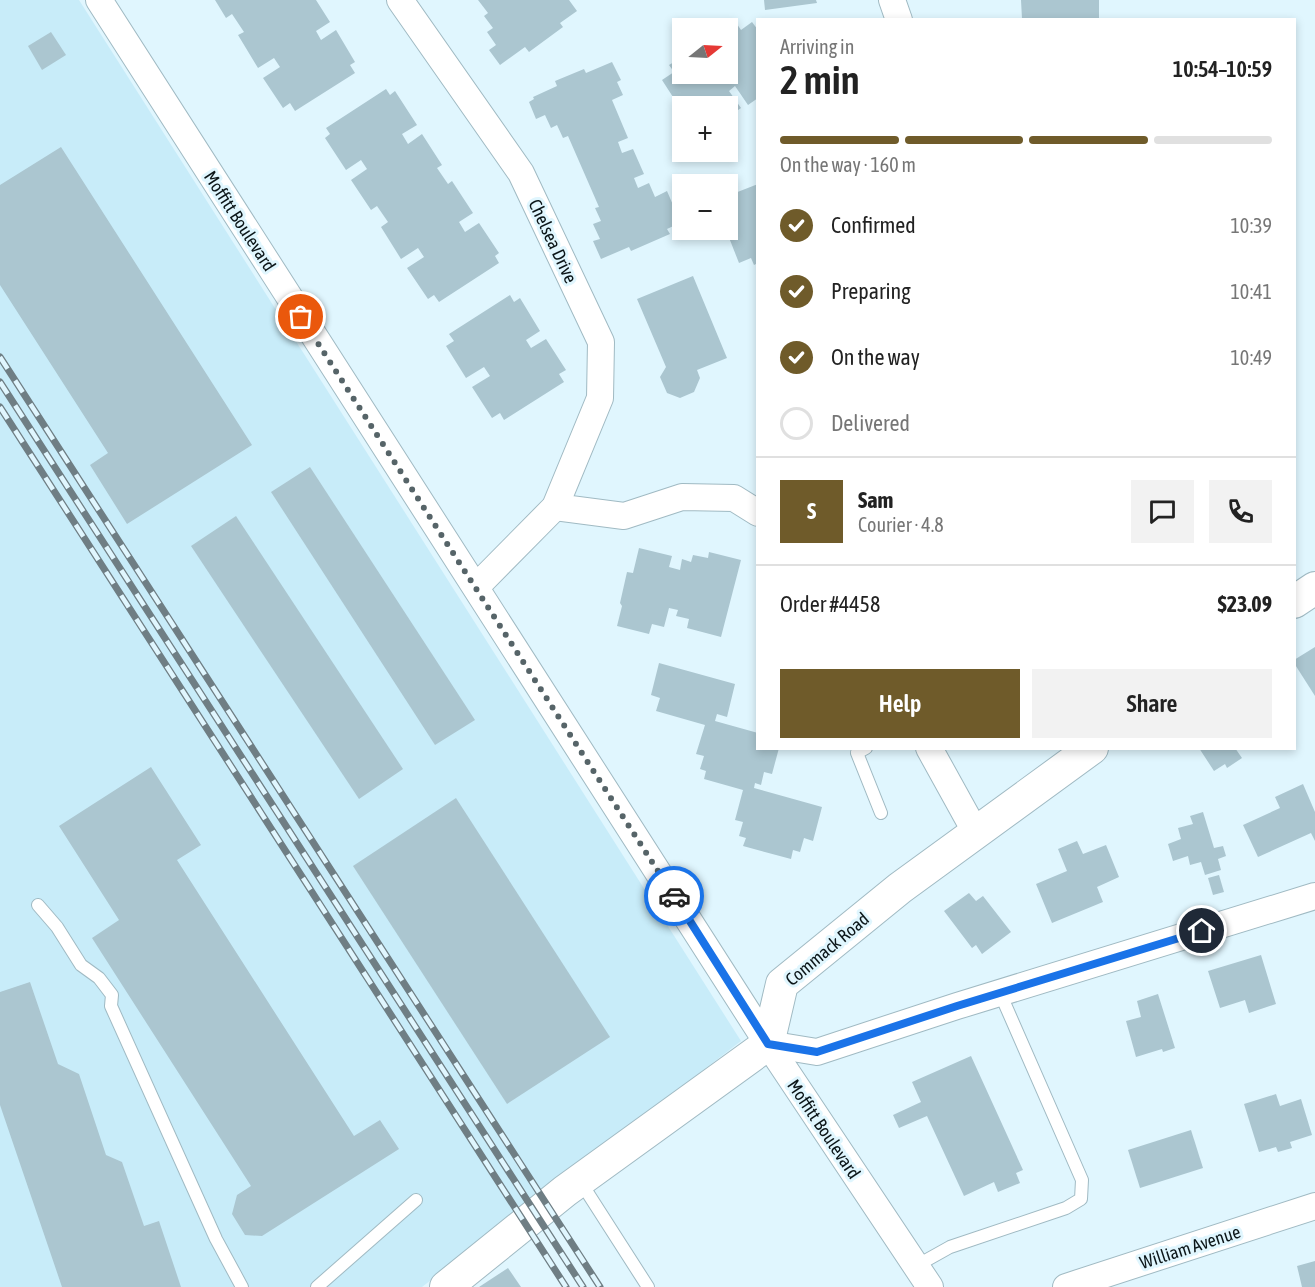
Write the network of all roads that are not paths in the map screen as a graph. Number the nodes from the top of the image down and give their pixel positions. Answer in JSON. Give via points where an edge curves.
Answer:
{"nodes":[{"id":1,"x":99,"y":0,"type":"edge"},
{"id":2,"x":400,"y":0,"type":"edge"},
{"id":3,"x":892,"y":0,"type":"edge"},
{"id":4,"x":898,"y":18,"type":"edge"},
{"id":5,"x":555,"y":507,"type":"junction"},
{"id":6,"x":756,"y":512,"type":"edge"},
{"id":7,"x":476,"y":587,"type":"junction"},
{"id":8,"x":1315,"y":588,"type":"edge"},
{"id":9,"x":1296,"y":601,"type":"edge"},
{"id":10,"x":862,"y":750,"type":"edge"},
{"id":11,"x":930,"y":750,"type":"edge"},
{"id":12,"x":1089,"y":750,"type":"edge"},
{"id":13,"x":881,"y":813,"type":"dead end"},
{"id":14,"x":976,"y":833,"type":"junction"},
{"id":15,"x":1315,"y":896,"type":"edge"},
{"id":16,"x":38,"y":905,"type":"dead end"},
{"id":17,"x":1000,"y":993,"type":"junction"},
{"id":18,"x":768,"y":1044,"type":"junction"},
{"id":19,"x":572,"y":1186,"type":"junction"},
{"id":20,"x":416,"y":1200,"type":"dead end"},
{"id":21,"x":1315,"y":1206,"type":"edge"},
{"id":22,"x":923,"y":1277,"type":"edge"},
{"id":23,"x":448,"y":1286,"type":"edge"},
{"id":24,"x":242,"y":1287,"type":"edge"},
{"id":25,"x":317,"y":1287,"type":"edge"},
{"id":26,"x":648,"y":1287,"type":"edge"},
{"id":27,"x":1066,"y":1287,"type":"edge"}],
"edges":[{"from":1,"to":7,"type":"street","name":"Moffitt Boulevard"},
{"from":2,"to":5,"type":"street","name":"Chelsea Drive","via":[[521,173],[601,342],[600,398]]},
{"from":3,"to":4,"type":"street"},
{"from":5,"to":6,"type":"street","via":[[624,516],[682,497],[734,498]]},
{"from":5,"to":7,"type":"street","name":"Chelsea Drive"},
{"from":7,"to":18,"type":"street","name":"Moffitt Boulevard"},
{"from":8,"to":9,"type":"street"},
{"from":10,"to":13,"type":"lane","via":[[857,753]]},
{"from":11,"to":14,"type":"street"},
{"from":12,"to":14,"type":"street","name":"Commack Road"},
{"from":14,"to":18,"type":"street","name":"Commack Road","via":[[900,888],[782,984]]},
{"from":15,"to":17,"type":"street"},
{"from":16,"to":24,"type":"lane","via":[[81,965],[112,994],[111,1006],[216,1239]]},
{"from":17,"to":18,"type":"street","via":[[817,1052]]},
{"from":17,"to":22,"type":"lane","via":[[1082,1180],[1081,1199],[1066,1208],[950,1247]]},
{"from":18,"to":19,"type":"street"},
{"from":18,"to":22,"type":"street","name":"Moffitt Boulevard"},
{"from":19,"to":23,"type":"street"},
{"from":19,"to":26,"type":"lane"},
{"from":20,"to":25,"type":"lane"},
{"from":21,"to":27,"type":"street","name":"William Avenue"}]}
